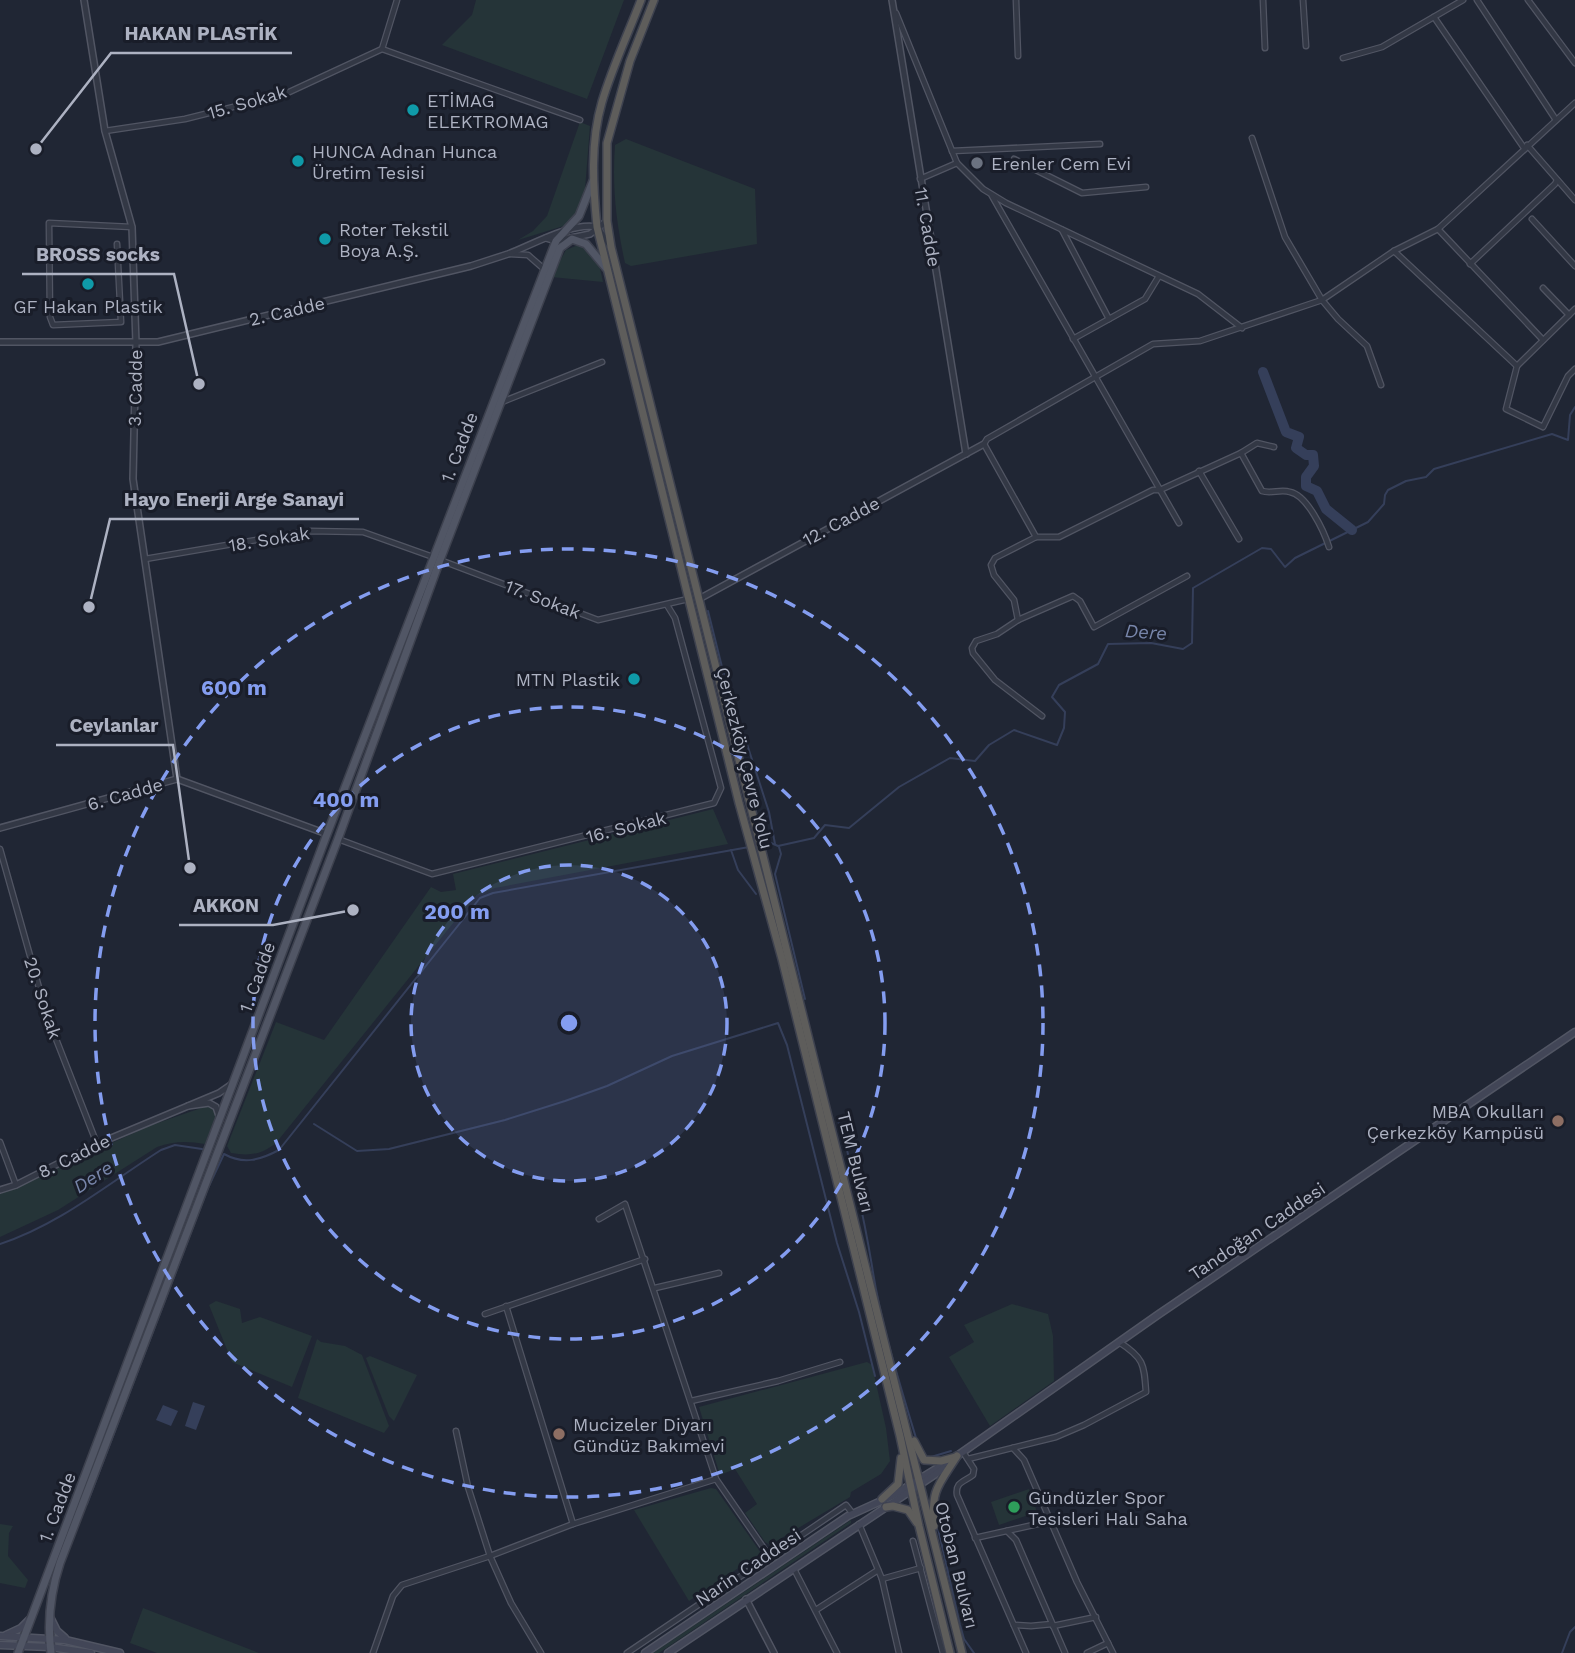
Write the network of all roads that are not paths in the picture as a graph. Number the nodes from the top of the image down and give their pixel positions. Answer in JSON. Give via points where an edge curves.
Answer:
{"nodes":[{"id":1,"x":84,"y":0,"type":"edge"},
{"id":2,"x":397,"y":0,"type":"edge"},
{"id":3,"x":641,"y":0,"type":"edge"},
{"id":4,"x":654,"y":0,"type":"edge"},
{"id":5,"x":892,"y":0,"type":"edge"},
{"id":6,"x":1016,"y":0,"type":"edge"},
{"id":7,"x":1263,"y":0,"type":"edge"},
{"id":8,"x":1303,"y":0,"type":"edge"},
{"id":9,"x":1463,"y":0,"type":"edge"},
{"id":10,"x":1477,"y":0,"type":"edge"},
{"id":11,"x":1528,"y":0,"type":"edge"},
{"id":12,"x":894,"y":9,"type":"junction"},
{"id":13,"x":1434,"y":17,"type":"junction"},
{"id":14,"x":1306,"y":46,"type":"dead end"},
{"id":15,"x":1265,"y":48,"type":"dead end"},
{"id":16,"x":382,"y":50,"type":"junction"},
{"id":17,"x":1018,"y":56,"type":"dead end"},
{"id":18,"x":1343,"y":58,"type":"dead end"},
{"id":19,"x":1575,"y":63,"type":"edge"},
{"id":20,"x":1575,"y":103,"type":"edge"},
{"id":21,"x":580,"y":120,"type":"dead end"},
{"id":22,"x":1556,"y":120,"type":"junction"},
{"id":23,"x":105,"y":131,"type":"junction"},
{"id":24,"x":1252,"y":138,"type":"dead end"},
{"id":25,"x":1100,"y":144,"type":"dead end"},
{"id":26,"x":1525,"y":147,"type":"junction"},
{"id":27,"x":952,"y":151,"type":"junction"},
{"id":28,"x":1014,"y":159,"type":"dead end"},
{"id":29,"x":957,"y":163,"type":"junction"},
{"id":30,"x":920,"y":179,"type":"junction"},
{"id":31,"x":1557,"y":180,"type":"junction"},
{"id":32,"x":593,"y":181,"type":"junction"},
{"id":33,"x":1146,"y":187,"type":"dead end"},
{"id":34,"x":992,"y":195,"type":"junction"},
{"id":35,"x":1575,"y":200,"type":"edge"},
{"id":36,"x":1532,"y":219,"type":"dead end"},
{"id":37,"x":607,"y":221,"type":"junction"},
{"id":38,"x":131,"y":227,"type":"junction"},
{"id":39,"x":597,"y":227,"type":"junction"},
{"id":40,"x":1438,"y":229,"type":"junction"},
{"id":41,"x":1061,"y":230,"type":"junction"},
{"id":42,"x":566,"y":231,"type":"junction"},
{"id":43,"x":546,"y":238,"type":"junction"},
{"id":44,"x":572,"y":239,"type":"junction"},
{"id":45,"x":117,"y":244,"type":"dead end"},
{"id":46,"x":558,"y":245,"type":"junction"},
{"id":47,"x":611,"y":247,"type":"junction"},
{"id":48,"x":1394,"y":251,"type":"junction"},
{"id":49,"x":509,"y":254,"type":"junction"},
{"id":50,"x":1471,"y":264,"type":"junction"},
{"id":51,"x":1575,"y":266,"type":"edge"},
{"id":52,"x":606,"y":268,"type":"junction"},
{"id":53,"x":545,"y":270,"type":"junction"},
{"id":54,"x":1159,"y":276,"type":"junction"},
{"id":55,"x":1543,"y":288,"type":"dead end"},
{"id":56,"x":1322,"y":300,"type":"junction"},
{"id":57,"x":1575,"y":309,"type":"edge"},
{"id":58,"x":1569,"y":314,"type":"junction"},
{"id":59,"x":1109,"y":319,"type":"junction"},
{"id":60,"x":1242,"y":328,"type":"junction"},
{"id":61,"x":1073,"y":339,"type":"junction"},
{"id":62,"x":1543,"y":340,"type":"junction"},
{"id":63,"x":0,"y":342,"type":"edge"},
{"id":64,"x":136,"y":343,"type":"junction"},
{"id":65,"x":602,"y":362,"type":"dead end"},
{"id":66,"x":1517,"y":366,"type":"junction"},
{"id":67,"x":1575,"y":369,"type":"edge"},
{"id":68,"x":1095,"y":377,"type":"junction"},
{"id":69,"x":1381,"y":386,"type":"dead end"},
{"id":70,"x":501,"y":402,"type":"junction"},
{"id":71,"x":984,"y":444,"type":"junction"},
{"id":72,"x":1274,"y":447,"type":"dead end"},
{"id":73,"x":1241,"y":453,"type":"junction"},
{"id":74,"x":965,"y":454,"type":"junction"},
{"id":75,"x":1199,"y":471,"type":"junction"},
{"id":76,"x":1160,"y":490,"type":"junction"},
{"id":77,"x":1179,"y":523,"type":"dead end"},
{"id":78,"x":1036,"y":537,"type":"junction"},
{"id":79,"x":1239,"y":539,"type":"dead end"},
{"id":80,"x":1329,"y":547,"type":"dead end"},
{"id":81,"x":437,"y":558,"type":"junction"},
{"id":82,"x":145,"y":559,"type":"junction"},
{"id":83,"x":1187,"y":576,"type":"dead end"},
{"id":84,"x":699,"y":598,"type":"junction"},
{"id":85,"x":688,"y":599,"type":"junction"},
{"id":86,"x":667,"y":605,"type":"junction"},
{"id":87,"x":1018,"y":620,"type":"junction"},
{"id":88,"x":1042,"y":716,"type":"dead end"},
{"id":89,"x":177,"y":779,"type":"junction"},
{"id":90,"x":0,"y":828,"type":"edge"},
{"id":91,"x":327,"y":834,"type":"junction"},
{"id":92,"x":338,"y":839,"type":"junction"},
{"id":93,"x":0,"y":849,"type":"edge"},
{"id":94,"x":762,"y":852,"type":"joint"},
{"id":95,"x":1575,"y":1032,"type":"edge"},
{"id":96,"x":234,"y":1083,"type":"junction"},
{"id":97,"x":188,"y":1106,"type":"junction"},
{"id":98,"x":220,"y":1119,"type":"junction"},
{"id":99,"x":0,"y":1142,"type":"edge"},
{"id":100,"x":97,"y":1144,"type":"junction"},
{"id":101,"x":16,"y":1185,"type":"junction"},
{"id":102,"x":0,"y":1191,"type":"edge"},
{"id":103,"x":599,"y":1219,"type":"dead end"},
{"id":104,"x":645,"y":1259,"type":"junction"},
{"id":105,"x":719,"y":1273,"type":"dead end"},
{"id":106,"x":655,"y":1288,"type":"junction"},
{"id":107,"x":506,"y":1306,"type":"junction"},
{"id":108,"x":485,"y":1314,"type":"dead end"},
{"id":109,"x":1119,"y":1342,"type":"junction"},
{"id":110,"x":840,"y":1362,"type":"dead end"},
{"id":111,"x":691,"y":1401,"type":"junction"},
{"id":112,"x":905,"y":1420,"type":"junction"},
{"id":113,"x":456,"y":1431,"type":"dead end"},
{"id":114,"x":900,"y":1436,"type":"junction"},
{"id":115,"x":1013,"y":1448,"type":"junction"},
{"id":116,"x":960,"y":1454,"type":"junction"},
{"id":117,"x":968,"y":1459,"type":"junction"},
{"id":118,"x":716,"y":1479,"type":"junction"},
{"id":119,"x":920,"y":1482,"type":"junction"},
{"id":120,"x":912,"y":1488,"type":"junction"},
{"id":121,"x":884,"y":1503,"type":"junction"},
{"id":122,"x":853,"y":1514,"type":"junction"},
{"id":123,"x":1051,"y":1521,"type":"junction"},
{"id":124,"x":860,"y":1523,"type":"junction"},
{"id":125,"x":573,"y":1524,"type":"junction"},
{"id":126,"x":919,"y":1526,"type":"junction"},
{"id":127,"x":1007,"y":1531,"type":"junction"},
{"id":128,"x":975,"y":1538,"type":"junction"},
{"id":129,"x":913,"y":1541,"type":"dead end"},
{"id":130,"x":490,"y":1556,"type":"junction"},
{"id":131,"x":937,"y":1556,"type":"junction"},
{"id":132,"x":770,"y":1557,"type":"junction"},
{"id":133,"x":921,"y":1568,"type":"junction"},
{"id":134,"x":794,"y":1569,"type":"junction"},
{"id":135,"x":878,"y":1570,"type":"junction"},
{"id":136,"x":883,"y":1579,"type":"junction"},
{"id":137,"x":746,"y":1599,"type":"junction"},
{"id":138,"x":816,"y":1610,"type":"junction"},
{"id":139,"x":49,"y":1614,"type":"junction"},
{"id":140,"x":32,"y":1616,"type":"junction"},
{"id":141,"x":1096,"y":1617,"type":"junction"},
{"id":142,"x":1014,"y":1625,"type":"junction"},
{"id":143,"x":1053,"y":1625,"type":"junction"},
{"id":144,"x":1,"y":1636,"type":"edge"},
{"id":145,"x":24,"y":1637,"type":"junction"},
{"id":146,"x":70,"y":1642,"type":"junction"},
{"id":147,"x":1108,"y":1643,"type":"junction"},
{"id":148,"x":0,"y":1645,"type":"edge"},
{"id":149,"x":50,"y":1646,"type":"edge"},
{"id":150,"x":20,"y":1649,"type":"edge"},
{"id":151,"x":74,"y":1651,"type":"junction"},
{"id":152,"x":64,"y":1653,"type":"edge"},
{"id":153,"x":91,"y":1653,"type":"edge"},
{"id":154,"x":120,"y":1653,"type":"edge"},
{"id":155,"x":373,"y":1653,"type":"edge"},
{"id":156,"x":541,"y":1653,"type":"edge"},
{"id":157,"x":627,"y":1653,"type":"edge"},
{"id":158,"x":645,"y":1653,"type":"edge"},
{"id":159,"x":668,"y":1653,"type":"edge"},
{"id":160,"x":774,"y":1653,"type":"edge"},
{"id":161,"x":837,"y":1653,"type":"edge"},
{"id":162,"x":899,"y":1653,"type":"edge"},
{"id":163,"x":943,"y":1653,"type":"edge"},
{"id":164,"x":950,"y":1653,"type":"edge"},
{"id":165,"x":962,"y":1653,"type":"edge"},
{"id":166,"x":1026,"y":1653,"type":"edge"},
{"id":167,"x":1065,"y":1653,"type":"edge"},
{"id":168,"x":1087,"y":1653,"type":"edge"},
{"id":169,"x":1113,"y":1653,"type":"edge"}],
"edges":[{"from":1,"to":23,"type":"street","name":"3. Cadde"},
{"from":2,"to":16,"type":"street"},
{"from":3,"to":32,"type":"highway","name":"Çerkezköy Çevre Yolu","via":[[602,103]]},
{"from":4,"to":37,"type":"highway","name":"Çerkezköy Çevre Yolu","via":[[630,61],[607,143]]},
{"from":5,"to":12,"type":"street","name":"11. Cadde"},
{"from":6,"to":17,"type":"street"},
{"from":7,"to":15,"type":"street"},
{"from":8,"to":14,"type":"street"},
{"from":9,"to":13,"type":"street"},
{"from":10,"to":22,"type":"street"},
{"from":11,"to":19,"type":"street"},
{"from":12,"to":27,"type":"street"},
{"from":12,"to":30,"type":"street","name":"11. Cadde"},
{"from":13,"to":18,"type":"street","via":[[1382,47]]},
{"from":13,"to":26,"type":"street"},
{"from":16,"to":21,"type":"street"},
{"from":16,"to":23,"type":"street","name":"15. Sokak","via":[[285,93],[186,119]]},
{"from":20,"to":22,"type":"street"},
{"from":22,"to":26,"type":"street"},
{"from":23,"to":38,"type":"street","name":"3. Cadde"},
{"from":24,"to":56,"type":"street","via":[[1285,237]]},
{"from":25,"to":27,"type":"street"},
{"from":26,"to":31,"type":"street"},
{"from":26,"to":40,"type":"street"},
{"from":27,"to":29,"type":"street"},
{"from":28,"to":33,"type":"street","via":[[1082,193]]},
{"from":29,"to":30,"type":"street"},
{"from":29,"to":34,"type":"street"},
{"from":30,"to":74,"type":"street","name":"11. Cadde"},
{"from":31,"to":35,"type":"street"},
{"from":31,"to":50,"type":"street"},
{"from":32,"to":39,"type":"highway","name":"Çerkezköy Çevre Yolu"},
{"from":32,"to":42,"type":"main road","via":[[579,216]]},
{"from":34,"to":41,"type":"street"},
{"from":34,"to":61,"type":"street"},
{"from":36,"to":51,"type":"street"},
{"from":37,"to":39,"type":"street"},
{"from":37,"to":47,"type":"highway","name":"Çerkezköy Çevre Yolu"},
{"from":38,"to":45,"type":"street","via":[[49,223],[53,326],[121,322]]},
{"from":38,"to":64,"type":"street","name":"3. Cadde"},
{"from":39,"to":42,"type":"street","name":"2. Cadde"},
{"from":39,"to":44,"type":"street","via":[[593,234]]},
{"from":39,"to":47,"type":"street"},
{"from":39,"to":52,"type":"highway","name":"Çerkezköy Çevre Yolu"},
{"from":40,"to":48,"type":"street"},
{"from":40,"to":50,"type":"street"},
{"from":41,"to":54,"type":"street"},
{"from":41,"to":59,"type":"street"},
{"from":42,"to":43,"type":"street","name":"2. Cadde"},
{"from":42,"to":46,"type":"main road"},
{"from":43,"to":46,"type":"street"},
{"from":43,"to":49,"type":"street","name":"2. Cadde"},
{"from":44,"to":46,"type":"main road"},
{"from":44,"to":52,"type":"main road","via":[[586,244]]},
{"from":46,"to":53,"type":"main road","name":"1. Cadde"},
{"from":46,"to":70,"type":"main road","name":"1. Cadde"},
{"from":47,"to":84,"type":"highway","name":"Çerkezköy Çevre Yolu"},
{"from":48,"to":56,"type":"street"},
{"from":48,"to":66,"type":"street"},
{"from":49,"to":53,"type":"street","via":[[528,255]]},
{"from":49,"to":64,"type":"street","name":"2. Cadde","via":[[158,342]]},
{"from":50,"to":62,"type":"street"},
{"from":52,"to":85,"type":"highway","name":"Çerkezköy Çevre Yolu"},
{"from":53,"to":81,"type":"main road","name":"1. Cadde"},
{"from":54,"to":59,"type":"street","via":[[1145,299]]},
{"from":54,"to":60,"type":"street","via":[[1198,294]]},
{"from":55,"to":58,"type":"street"},
{"from":56,"to":60,"type":"street"},
{"from":56,"to":69,"type":"street","via":[[1367,346]]},
{"from":57,"to":58,"type":"street"},
{"from":58,"to":62,"type":"street"},
{"from":59,"to":61,"type":"street"},
{"from":60,"to":68,"type":"street","via":[[1200,341],[1153,344]]},
{"from":61,"to":68,"type":"street"},
{"from":62,"to":66,"type":"street"},
{"from":63,"to":64,"type":"street","name":"2. Cadde"},
{"from":64,"to":82,"type":"street","name":"3. Cadde","via":[[133,479]]},
{"from":65,"to":70,"type":"street"},
{"from":66,"to":67,"type":"street","via":[[1506,409],[1543,427]]},
{"from":68,"to":71,"type":"street"},
{"from":68,"to":76,"type":"street"},
{"from":70,"to":81,"type":"main road","name":"1. Cadde"},
{"from":71,"to":74,"type":"street","name":"12. Cadde"},
{"from":71,"to":78,"type":"street"},
{"from":72,"to":73,"type":"street","via":[[1257,443]]},
{"from":73,"to":75,"type":"street"},
{"from":73,"to":80,"type":"street","via":[[1262,491],[1295,493],[1309,507]]},
{"from":74,"to":84,"type":"street","name":"12. Cadde"},
{"from":75,"to":76,"type":"street"},
{"from":75,"to":79,"type":"street"},
{"from":76,"to":77,"type":"street"},
{"from":76,"to":78,"type":"street","via":[[1153,489],[1059,537]]},
{"from":78,"to":87,"type":"street","via":[[995,558],[991,565],[1014,600]]},
{"from":81,"to":82,"type":"street","name":"18. Sokak","via":[[363,532],[309,531]]},
{"from":81,"to":86,"type":"street","name":"17. Sokak","via":[[598,620]]},
{"from":81,"to":91,"type":"main road","name":"1. Cadde"},
{"from":81,"to":92,"type":"main road","name":"1. Cadde"},
{"from":82,"to":89,"type":"street","name":"3. Cadde"},
{"from":83,"to":87,"type":"street","via":[[1094,627],[1073,596]]},
{"from":84,"to":94,"type":"highway","name":"Çerkezköy Çevre Yolu"},
{"from":85,"to":86,"type":"street","name":"17. Sokak"},
{"from":85,"to":114,"type":"highway","name":"Çerkezköy Çevre Yolu"},
{"from":86,"to":92,"type":"street","name":"16. Sokak","via":[[675,618],[721,788],[714,803],[432,874]]},
{"from":87,"to":88,"type":"street","via":[[976,641],[973,653],[995,680]]},
{"from":89,"to":90,"type":"street","name":"6. Cadde"},
{"from":89,"to":91,"type":"street","name":"6. Cadde"},
{"from":91,"to":96,"type":"main road","name":"1. Cadde"},
{"from":92,"to":139,"type":"main road","name":"1. Cadde","via":[[60,1563]]},
{"from":93,"to":100,"type":"street","name":"20. Sokak","via":[[47,1016]]},
{"from":94,"to":112,"type":"highway","name":"TEM Bulvarı"},
{"from":95,"to":109,"type":"main road","name":"Tandoğan Caddesi"},
{"from":96,"to":97,"type":"street","name":"8. Cadde"},
{"from":96,"to":98,"type":"main road","name":"1. Cadde"},
{"from":97,"to":98,"type":"street","via":[[209,1103],[216,1107]]},
{"from":97,"to":100,"type":"street","name":"8. Cadde"},
{"from":98,"to":140,"type":"main road","name":"1. Cadde"},
{"from":99,"to":101,"type":"street"},
{"from":100,"to":101,"type":"street","name":"8. Cadde"},
{"from":101,"to":102,"type":"street","name":"8. Cadde"},
{"from":103,"to":104,"type":"street","via":[[625,1204]]},
{"from":104,"to":106,"type":"street"},
{"from":104,"to":107,"type":"street"},
{"from":105,"to":106,"type":"street"},
{"from":106,"to":111,"type":"street"},
{"from":107,"to":108,"type":"street"},
{"from":107,"to":125,"type":"street"},
{"from":109,"to":115,"type":"street","via":[[1137,1353],[1144,1365],[1146,1392],[1056,1437]]},
{"from":109,"to":116,"type":"main road","name":"Tandoğan Caddesi"},
{"from":110,"to":111,"type":"street"},
{"from":111,"to":118,"type":"street"},
{"from":112,"to":116,"type":"highway","via":[[924,1460],[941,1461]]},
{"from":112,"to":119,"type":"highway","name":"TEM Bulvarı"},
{"from":113,"to":130,"type":"street"},
{"from":114,"to":120,"type":"highway"},
{"from":114,"to":121,"type":"highway","via":[[898,1484]]},
{"from":115,"to":117,"type":"street"},
{"from":115,"to":123,"type":"street","via":[[1024,1460]]},
{"from":116,"to":117,"type":"street"},
{"from":116,"to":119,"type":"main road","name":"Tandoğan Caddesi"},
{"from":116,"to":131,"type":"highway","via":[[934,1493]]},
{"from":117,"to":128,"type":"street","via":[[972,1475],[956,1488]]},
{"from":118,"to":125,"type":"street"},
{"from":118,"to":132,"type":"street"},
{"from":119,"to":120,"type":"main road","name":"Tandoğan Caddesi"},
{"from":119,"to":131,"type":"highway","name":"Otoban Bulvarı"},
{"from":120,"to":121,"type":"main road","name":"Tandoğan Caddesi"},
{"from":120,"to":126,"type":"highway","name":"Otoban Bulvarı"},
{"from":121,"to":122,"type":"main road","name":"Narin Caddesi"},
{"from":121,"to":124,"type":"main road","name":"Narin Caddesi"},
{"from":121,"to":126,"type":"highway","via":[[908,1510]]},
{"from":122,"to":124,"type":"street"},
{"from":122,"to":132,"type":"street","via":[[846,1505]]},
{"from":122,"to":158,"type":"main road","name":"Narin Caddesi"},
{"from":123,"to":127,"type":"street"},
{"from":123,"to":141,"type":"street"},
{"from":124,"to":134,"type":"main road","name":"Narin Caddesi"},
{"from":124,"to":135,"type":"street"},
{"from":125,"to":130,"type":"street"},
{"from":126,"to":164,"type":"highway","name":"Otoban Bulvarı"},
{"from":127,"to":128,"type":"street"},
{"from":127,"to":143,"type":"street","via":[[1020,1549]]},
{"from":128,"to":142,"type":"street"},
{"from":129,"to":133,"type":"street"},
{"from":130,"to":155,"type":"street","via":[[402,1585],[393,1595]]},
{"from":130,"to":156,"type":"street"},
{"from":131,"to":165,"type":"highway","name":"Otoban Bulvarı"},
{"from":132,"to":157,"type":"street"},
{"from":133,"to":136,"type":"street"},
{"from":133,"to":163,"type":"street"},
{"from":134,"to":137,"type":"main road","name":"Narin Caddesi"},
{"from":134,"to":138,"type":"street"},
{"from":135,"to":136,"type":"street"},
{"from":135,"to":138,"type":"street"},
{"from":136,"to":162,"type":"street"},
{"from":137,"to":159,"type":"main road","name":"Narin Caddesi"},
{"from":137,"to":160,"type":"street"},
{"from":138,"to":161,"type":"street"},
{"from":139,"to":146,"type":"main road","via":[[57,1631]]},
{"from":139,"to":149,"type":"main road","name":"1. Cadde"},
{"from":140,"to":144,"type":"main road","via":[[21,1628]]},
{"from":140,"to":145,"type":"main road","name":"1. Cadde"},
{"from":141,"to":143,"type":"street"},
{"from":141,"to":147,"type":"street"},
{"from":142,"to":143,"type":"street"},
{"from":142,"to":166,"type":"street"},
{"from":143,"to":167,"type":"street"},
{"from":144,"to":145,"type":"main road"},
{"from":145,"to":149,"type":"main road"},
{"from":145,"to":150,"type":"main road","name":"1. Cadde"},
{"from":146,"to":149,"type":"main road"},
{"from":146,"to":154,"type":"main road"},
{"from":147,"to":168,"type":"street"},
{"from":147,"to":169,"type":"street"},
{"from":148,"to":150,"type":"main road"},
{"from":149,"to":150,"type":"main road"},
{"from":149,"to":151,"type":"main road"},
{"from":151,"to":152,"type":"main road"},
{"from":151,"to":153,"type":"main road"}]}
